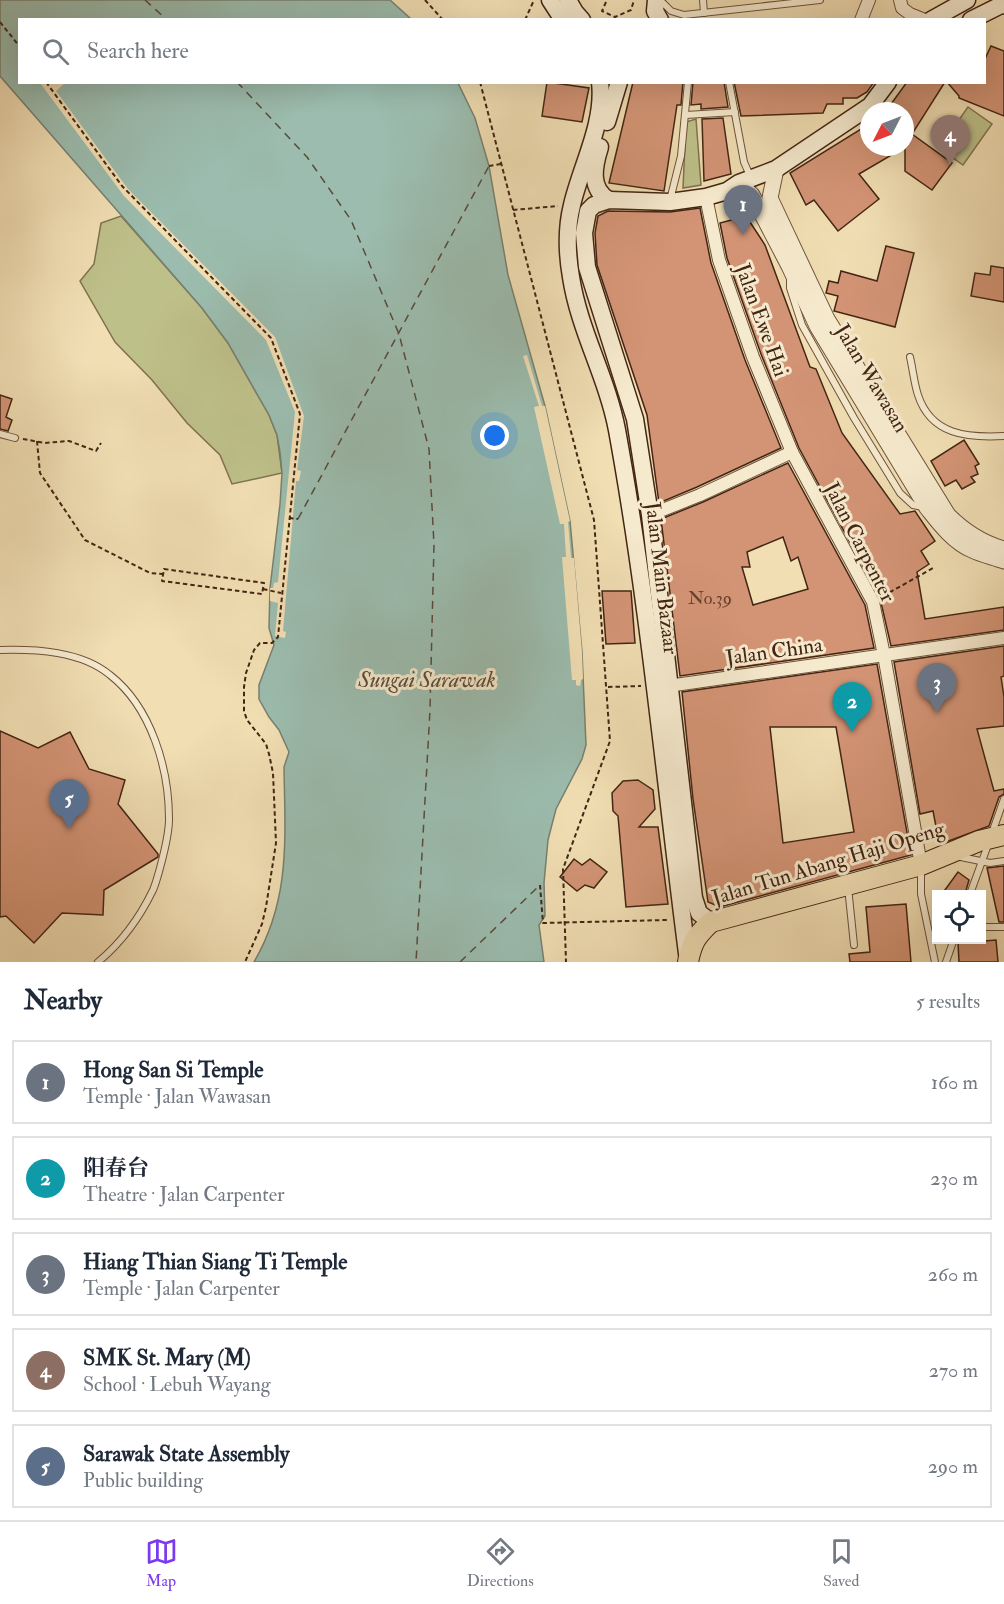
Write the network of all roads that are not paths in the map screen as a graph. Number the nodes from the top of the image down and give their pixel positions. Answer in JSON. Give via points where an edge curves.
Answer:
{"nodes":[{"id":1,"x":550,"y":0,"type":"edge"},
{"id":2,"x":568,"y":0,"type":"edge"},
{"id":3,"x":658,"y":0,"type":"edge"},
{"id":4,"x":704,"y":0,"type":"edge"},
{"id":5,"x":820,"y":0,"type":"edge"},
{"id":6,"x":869,"y":0,"type":"edge"},
{"id":7,"x":900,"y":0,"type":"edge"},
{"id":8,"x":967,"y":0,"type":"edge"},
{"id":9,"x":1004,"y":5,"type":"edge"},
{"id":10,"x":704,"y":13,"type":"junction"},
{"id":11,"x":561,"y":18,"type":"edge"},
{"id":12,"x":580,"y":18,"type":"edge"},
{"id":13,"x":659,"y":18,"type":"edge"},
{"id":14,"x":862,"y":18,"type":"edge"},
{"id":15,"x":921,"y":18,"type":"edge"},
{"id":16,"x":935,"y":18,"type":"edge"},
{"id":17,"x":975,"y":18,"type":"edge"},
{"id":18,"x":600,"y":84,"type":"edge"},
{"id":19,"x":611,"y":84,"type":"edge"},
{"id":20,"x":618,"y":84,"type":"edge"},
{"id":21,"x":687,"y":84,"type":"edge"},
{"id":22,"x":729,"y":84,"type":"edge"},
{"id":23,"x":886,"y":84,"type":"edge"},
{"id":24,"x":614,"y":99,"type":"junction"},
{"id":25,"x":735,"y":112,"type":"junction"},
{"id":26,"x":686,"y":115,"type":"junction"},
{"id":27,"x":595,"y":164,"type":"junction"},
{"id":28,"x":776,"y":169,"type":"junction"},
{"id":29,"x":580,"y":178,"type":"junction"},
{"id":30,"x":746,"y":181,"type":"junction"},
{"id":31,"x":706,"y":197,"type":"junction"},
{"id":32,"x":609,"y":200,"type":"junction"},
{"id":33,"x":670,"y":202,"type":"junction"},
{"id":34,"x":910,"y":357,"type":"dead end"},
{"id":35,"x":0,"y":434,"type":"edge"},
{"id":36,"x":1004,"y":436,"type":"edge"},
{"id":37,"x":15,"y":438,"type":"road end"},
{"id":38,"x":792,"y":452,"type":"junction"},
{"id":39,"x":650,"y":514,"type":"junction"},
{"id":40,"x":1004,"y":549,"type":"edge"},
{"id":41,"x":1004,"y":561,"type":"edge"},
{"id":42,"x":1004,"y":638,"type":"edge"},
{"id":43,"x":0,"y":650,"type":"edge"},
{"id":44,"x":884,"y":654,"type":"junction"},
{"id":45,"x":661,"y":685,"type":"junction"},
{"id":46,"x":1004,"y":800,"type":"edge"},
{"id":47,"x":1004,"y":835,"type":"edge"},
{"id":48,"x":947,"y":854,"type":"junction"},
{"id":49,"x":1004,"y":861,"type":"edge"},
{"id":50,"x":921,"y":865,"type":"junction"},
{"id":51,"x":848,"y":886,"type":"junction"},
{"id":52,"x":971,"y":890,"type":"edge"},
{"id":53,"x":711,"y":922,"type":"junction"},
{"id":54,"x":928,"y":927,"type":"junction"},
{"id":55,"x":932,"y":927,"type":"edge"},
{"id":56,"x":986,"y":927,"type":"edge"},
{"id":57,"x":1004,"y":927,"type":"edge"},
{"id":58,"x":952,"y":944,"type":"edge"},
{"id":59,"x":854,"y":945,"type":"dead end"},
{"id":60,"x":98,"y":962,"type":"edge"},
{"id":61,"x":688,"y":962,"type":"edge"},
{"id":62,"x":935,"y":962,"type":"edge"},
{"id":63,"x":946,"y":962,"type":"edge"}],
"edges":[{"from":1,"to":11,"type":"main road"},
{"from":2,"to":12,"type":"main road"},
{"from":3,"to":10,"type":"lane","via":[[684,15]]},
{"from":3,"to":13,"type":"main road","via":[[655,11]]},
{"from":4,"to":10,"type":"lane"},
{"from":5,"to":10,"type":"lane"},
{"from":6,"to":14,"type":"street"},
{"from":7,"to":15,"type":"street","via":[[902,8]]},
{"from":8,"to":16,"type":"main road"},
{"from":9,"to":17,"type":"main road"},
{"from":18,"to":29,"type":"main road","name":"Jalan Main Bazaar","via":[[600,116]]},
{"from":19,"to":24,"type":"main road"},
{"from":20,"to":24,"type":"main road"},
{"from":21,"to":26,"type":"lane"},
{"from":22,"to":25,"type":"lane"},
{"from":23,"to":28,"type":"main road","via":[[870,106]]},
{"from":24,"to":27,"type":"main road"},
{"from":25,"to":26,"type":"lane"},
{"from":25,"to":30,"type":"lane"},
{"from":26,"to":33,"type":"lane"},
{"from":27,"to":29,"type":"main road"},
{"from":27,"to":32,"type":"main road","via":[[596,186]]},
{"from":28,"to":30,"type":"main road"},
{"from":28,"to":40,"type":"street","name":"Jalan Wawasan","via":[[770,198],[833,329],[948,515],[962,529]]},
{"from":29,"to":45,"type":"main road","name":"Jalan Main Bazaar","via":[[567,232],[571,278],[616,426]]},
{"from":30,"to":31,"type":"main road"},
{"from":30,"to":41,"type":"street","name":"Jalan Wawasan","via":[[817,326],[927,508],[961,544]]},
{"from":31,"to":33,"type":"main road"},
{"from":31,"to":38,"type":"street","name":"Jalan Ewe Hai","via":[[719,260]]},
{"from":32,"to":33,"type":"main road"},
{"from":32,"to":39,"type":"main road","name":"Jalan Main Bazaar","via":[[588,211],[584,233],[587,267],[635,419]]},
{"from":34,"to":36,"type":"lane","via":[[917,394],[939,427],[982,437]]},
{"from":35,"to":37,"type":"lane"},
{"from":38,"to":39,"type":"street"},
{"from":38,"to":44,"type":"street","name":"Jalan Carpenter","via":[[873,602]]},
{"from":39,"to":45,"type":"main road","name":"Jalan Main Bazaar"},
{"from":42,"to":44,"type":"street","name":"Jalan China"},
{"from":43,"to":60,"type":"lane","via":[[77,657],[110,674],[140,707],[158,749],[169,821],[154,888],[137,919]]},
{"from":44,"to":45,"type":"street","name":"Jalan China"},
{"from":44,"to":50,"type":"street","name":"Jalan Carpenter"},
{"from":45,"to":53,"type":"main road","name":"Jalan Main Bazaar","via":[[694,898],[699,912]]},
{"from":45,"to":61,"type":"main road","name":"Jalan Main Bazaar"},
{"from":46,"to":52,"type":"lane"},
{"from":47,"to":48,"type":"main road","name":"Jalan Tun Abang Haji Openg"},
{"from":48,"to":49,"type":"lane","via":[[990,863]]},
{"from":48,"to":50,"type":"main road","name":"Jalan Tun Abang Haji Openg"},
{"from":50,"to":51,"type":"main road","name":"Jalan Tun Abang Haji Openg"},
{"from":50,"to":54,"type":"lane","via":[[921,894]]},
{"from":51,"to":53,"type":"main road","name":"Jalan Tun Abang Haji Openg"},
{"from":51,"to":59,"type":"lane"},
{"from":53,"to":61,"type":"main road","name":"Jalan Tun Abang Haji Openg","via":[[691,945]]},
{"from":54,"to":55,"type":"lane"},
{"from":54,"to":62,"type":"lane"},
{"from":56,"to":57,"type":"lane"},
{"from":58,"to":63,"type":"lane"}]}
